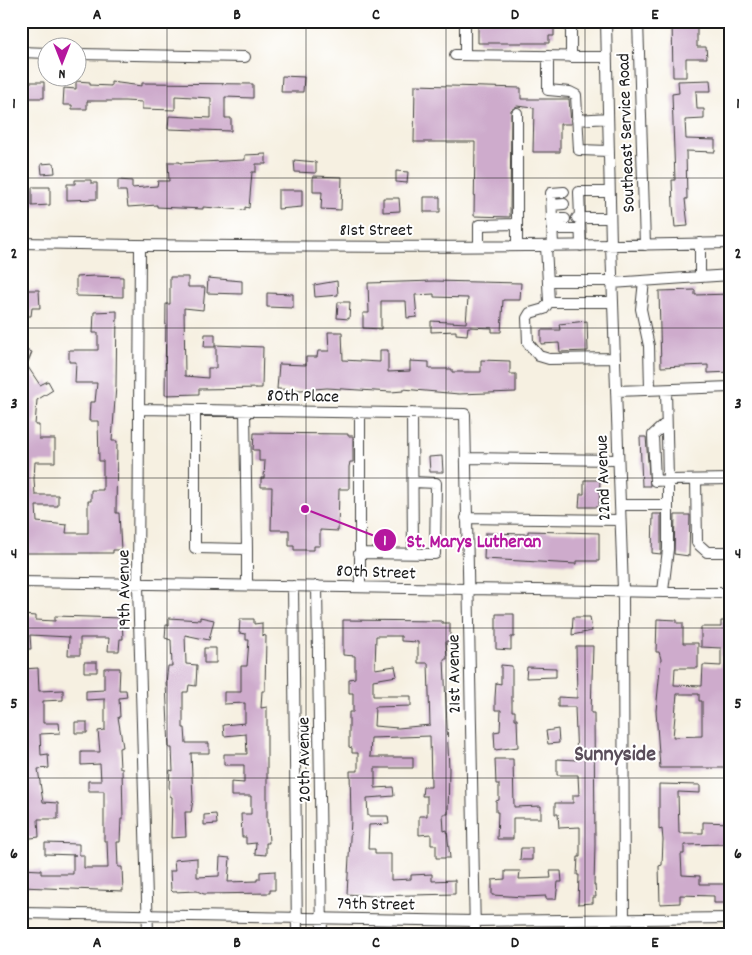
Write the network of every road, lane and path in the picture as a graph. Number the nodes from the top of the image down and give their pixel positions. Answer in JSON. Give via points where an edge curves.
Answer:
{"nodes":[{"id":1,"x":465,"y":21,"type":"edge"},
{"id":2,"x":571,"y":21,"type":"edge"},
{"id":3,"x":606,"y":21,"type":"edge"},
{"id":4,"x":638,"y":21,"type":"edge"},
{"id":5,"x":21,"y":52,"type":"edge"},
{"id":6,"x":38,"y":53,"type":"edge"},
{"id":7,"x":88,"y":54,"type":"edge"},
{"id":8,"x":548,"y":56,"type":"junction"},
{"id":9,"x":245,"y":57,"type":"dead end"},
{"id":10,"x":571,"y":57,"type":"junction"},
{"id":11,"x":607,"y":57,"type":"junction"},
{"id":12,"x":517,"y":113,"type":"dead end"},
{"id":13,"x":608,"y":118,"type":"junction"},
{"id":14,"x":577,"y":120,"type":"junction"},
{"id":15,"x":609,"y":150,"type":"junction"},
{"id":16,"x":564,"y":192,"type":"dead end"},
{"id":17,"x":610,"y":192,"type":"junction"},
{"id":18,"x":564,"y":204,"type":"dead end"},
{"id":19,"x":552,"y":205,"type":"junction"},
{"id":20,"x":610,"y":218,"type":"junction"},
{"id":21,"x":565,"y":219,"type":"dead end"},
{"id":22,"x":579,"y":222,"type":"junction"},
{"id":23,"x":517,"y":224,"type":"junction"},
{"id":24,"x":552,"y":224,"type":"junction"},
{"id":25,"x":21,"y":243,"type":"edge"},
{"id":26,"x":731,"y":243,"type":"edge"},
{"id":27,"x":700,"y":244,"type":"junction"},
{"id":28,"x":645,"y":245,"type":"junction"},
{"id":29,"x":140,"y":246,"type":"junction"},
{"id":30,"x":479,"y":246,"type":"junction"},
{"id":31,"x":517,"y":246,"type":"junction"},
{"id":32,"x":550,"y":246,"type":"junction"},
{"id":33,"x":581,"y":246,"type":"junction"},
{"id":34,"x":610,"y":246,"type":"junction"},
{"id":35,"x":731,"y":274,"type":"edge"},
{"id":36,"x":700,"y":277,"type":"junction"},
{"id":37,"x":548,"y":281,"type":"junction"},
{"id":38,"x":644,"y":281,"type":"junction"},
{"id":39,"x":612,"y":282,"type":"junction"},
{"id":40,"x":549,"y":302,"type":"junction"},
{"id":41,"x":612,"y":302,"type":"junction"},
{"id":42,"x":614,"y":358,"type":"junction"},
{"id":43,"x":731,"y":387,"type":"edge"},
{"id":44,"x":650,"y":390,"type":"junction"},
{"id":45,"x":666,"y":390,"type":"junction"},
{"id":46,"x":616,"y":391,"type":"junction"},
{"id":47,"x":140,"y":409,"type":"junction"},
{"id":48,"x":195,"y":410,"type":"junction"},
{"id":49,"x":245,"y":410,"type":"junction"},
{"id":50,"x":360,"y":412,"type":"junction"},
{"id":51,"x":412,"y":413,"type":"junction"},
{"id":52,"x":465,"y":414,"type":"joint"},
{"id":53,"x":466,"y":458,"type":"junction"},
{"id":54,"x":618,"y":460,"type":"junction"},
{"id":55,"x":668,"y":480,"type":"junction"},
{"id":56,"x":696,"y":480,"type":"junction"},
{"id":57,"x":731,"y":480,"type":"edge"},
{"id":58,"x":413,"y":482,"type":"junction"},
{"id":59,"x":668,"y":505,"type":"junction"},
{"id":60,"x":620,"y":506,"type":"junction"},
{"id":61,"x":466,"y":518,"type":"junction"},
{"id":62,"x":620,"y":520,"type":"junction"},
{"id":63,"x":247,"y":549,"type":"junction"},
{"id":64,"x":731,"y":552,"type":"edge"},
{"id":65,"x":360,"y":553,"type":"junction"},
{"id":66,"x":413,"y":553,"type":"junction"},
{"id":67,"x":21,"y":582,"type":"edge"},
{"id":68,"x":138,"y":585,"type":"junction"},
{"id":69,"x":247,"y":585,"type":"junction"},
{"id":70,"x":293,"y":586,"type":"junction"},
{"id":71,"x":317,"y":586,"type":"junction"},
{"id":72,"x":360,"y":587,"type":"junction"},
{"id":73,"x":467,"y":590,"type":"junction"},
{"id":74,"x":622,"y":590,"type":"junction"},
{"id":75,"x":663,"y":591,"type":"junction"},
{"id":76,"x":731,"y":593,"type":"edge"},
{"id":77,"x":21,"y":913,"type":"edge"},
{"id":78,"x":148,"y":914,"type":"junction"},
{"id":79,"x":296,"y":918,"type":"junction"},
{"id":80,"x":321,"y":918,"type":"junction"},
{"id":81,"x":731,"y":918,"type":"edge"},
{"id":82,"x":623,"y":919,"type":"junction"},
{"id":83,"x":475,"y":920,"type":"junction"},
{"id":84,"x":148,"y":934,"type":"edge"},
{"id":85,"x":297,"y":934,"type":"edge"},
{"id":86,"x":322,"y":934,"type":"edge"},
{"id":87,"x":475,"y":934,"type":"edge"},
{"id":88,"x":624,"y":934,"type":"edge"}],
"edges":[{"from":1,"to":8,"type":"street","via":[[460,55]]},
{"from":2,"to":10,"type":"street"},
{"from":3,"to":11,"type":"street","name":"22nd Avenue"},
{"from":4,"to":28,"type":"street","name":"Southeast Service Road"},
{"from":5,"to":6,"type":"street"},
{"from":7,"to":9,"type":"street"},
{"from":8,"to":10,"type":"street"},
{"from":8,"to":14,"type":"street","via":[[548,90],[576,95]]},
{"from":10,"to":11,"type":"street"},
{"from":11,"to":13,"type":"street","name":"22nd Avenue"},
{"from":12,"to":23,"type":"street"},
{"from":13,"to":14,"type":"street"},
{"from":13,"to":15,"type":"street","name":"22nd Avenue"},
{"from":14,"to":15,"type":"street","via":[[579,150]]},
{"from":15,"to":17,"type":"street","name":"22nd Avenue"},
{"from":16,"to":19,"type":"street","via":[[551,193]]},
{"from":17,"to":20,"type":"street","name":"22nd Avenue"},
{"from":17,"to":22,"type":"street","via":[[577,192]]},
{"from":18,"to":19,"type":"street"},
{"from":19,"to":24,"type":"street"},
{"from":20,"to":22,"type":"street"},
{"from":20,"to":34,"type":"street","name":"22nd Avenue"},
{"from":21,"to":24,"type":"street"},
{"from":22,"to":24,"type":"street"},
{"from":22,"to":33,"type":"street"},
{"from":23,"to":30,"type":"street","via":[[480,224]]},
{"from":23,"to":31,"type":"street"},
{"from":24,"to":32,"type":"street"},
{"from":25,"to":29,"type":"street","name":"81st Street"},
{"from":26,"to":27,"type":"street","name":"81st Street"},
{"from":27,"to":28,"type":"street","name":"81st Street"},
{"from":27,"to":36,"type":"street"},
{"from":28,"to":34,"type":"street","name":"81st Street"},
{"from":29,"to":30,"type":"street","name":"81st Street"},
{"from":29,"to":47,"type":"street","name":"19th Avenue"},
{"from":30,"to":31,"type":"street","name":"81st Street"},
{"from":31,"to":32,"type":"street","name":"81st Street"},
{"from":32,"to":33,"type":"street","name":"81st Street"},
{"from":32,"to":37,"type":"street"},
{"from":33,"to":34,"type":"street","name":"81st Street"},
{"from":34,"to":39,"type":"street","name":"22nd Avenue"},
{"from":35,"to":36,"type":"street"},
{"from":36,"to":38,"type":"street"},
{"from":37,"to":39,"type":"street"},
{"from":37,"to":40,"type":"street"},
{"from":38,"to":39,"type":"street"},
{"from":38,"to":44,"type":"street","via":[[641,309],[649,346]]},
{"from":39,"to":41,"type":"street","name":"22nd Avenue"},
{"from":40,"to":41,"type":"street"},
{"from":40,"to":42,"type":"street","via":[[544,309],[530,313],[527,318],[528,343],[539,356],[549,359]]},
{"from":41,"to":42,"type":"street","name":"22nd Avenue"},
{"from":42,"to":46,"type":"street","name":"22nd Avenue"},
{"from":43,"to":45,"type":"street"},
{"from":44,"to":45,"type":"street"},
{"from":44,"to":46,"type":"street"},
{"from":45,"to":55,"type":"street"},
{"from":46,"to":54,"type":"street","name":"22nd Avenue"},
{"from":47,"to":48,"type":"street","name":"80th Place"},
{"from":47,"to":68,"type":"street","name":"19th Avenue"},
{"from":48,"to":49,"type":"street","name":"80th Place"},
{"from":48,"to":63,"type":"street","via":[[195,548]]},
{"from":49,"to":50,"type":"street","name":"80th Place"},
{"from":49,"to":63,"type":"street"},
{"from":50,"to":51,"type":"street","name":"80th Place"},
{"from":50,"to":65,"type":"street"},
{"from":51,"to":52,"type":"street","name":"80th Place"},
{"from":51,"to":58,"type":"street"},
{"from":52,"to":53,"type":"street","name":"21st Avenue"},
{"from":53,"to":54,"type":"street"},
{"from":53,"to":61,"type":"street","name":"21st Avenue"},
{"from":54,"to":60,"type":"street","name":"22nd Avenue"},
{"from":55,"to":56,"type":"street"},
{"from":55,"to":59,"type":"street"},
{"from":56,"to":57,"type":"street"},
{"from":56,"to":64,"type":"street","via":[[697,543],[707,552]]},
{"from":58,"to":66,"type":"street"},
{"from":58,"to":66,"type":"street","via":[[436,482],[435,554]]},
{"from":59,"to":60,"type":"street"},
{"from":59,"to":75,"type":"street","via":[[668,549]]},
{"from":60,"to":62,"type":"street","name":"22nd Avenue"},
{"from":61,"to":62,"type":"street"},
{"from":61,"to":73,"type":"street","name":"21st Avenue"},
{"from":62,"to":74,"type":"street","name":"22nd Avenue"},
{"from":63,"to":69,"type":"street"},
{"from":65,"to":66,"type":"street"},
{"from":65,"to":72,"type":"street"},
{"from":67,"to":68,"type":"street","name":"80th Street"},
{"from":68,"to":69,"type":"street","name":"80th Street"},
{"from":68,"to":78,"type":"street","name":"19th Avenue"},
{"from":69,"to":70,"type":"street","name":"80th Street"},
{"from":70,"to":71,"type":"street","name":"80th Street"},
{"from":70,"to":79,"type":"street","name":"20th Avenue"},
{"from":71,"to":72,"type":"street","name":"80th Street"},
{"from":71,"to":80,"type":"street","name":"20th Avenue"},
{"from":72,"to":73,"type":"street","name":"80th Street"},
{"from":73,"to":74,"type":"street","name":"80th Street"},
{"from":73,"to":83,"type":"street","name":"21st Avenue"},
{"from":74,"to":75,"type":"street","name":"80th Street"},
{"from":74,"to":82,"type":"street","name":"22nd Avenue"},
{"from":75,"to":76,"type":"street","name":"80th Street"},
{"from":77,"to":78,"type":"street","name":"79th Street"},
{"from":78,"to":79,"type":"street","name":"79th Street"},
{"from":78,"to":84,"type":"street","name":"19th Avenue"},
{"from":79,"to":80,"type":"street","name":"79th Street"},
{"from":79,"to":85,"type":"street","name":"20th Avenue"},
{"from":80,"to":83,"type":"street","name":"79th Street"},
{"from":80,"to":86,"type":"street","name":"20th Avenue"},
{"from":81,"to":82,"type":"street","name":"79th Street"},
{"from":82,"to":83,"type":"street","name":"79th Street"},
{"from":82,"to":88,"type":"street","name":"22nd Avenue"},
{"from":83,"to":87,"type":"street","name":"21st Avenue"}]}
